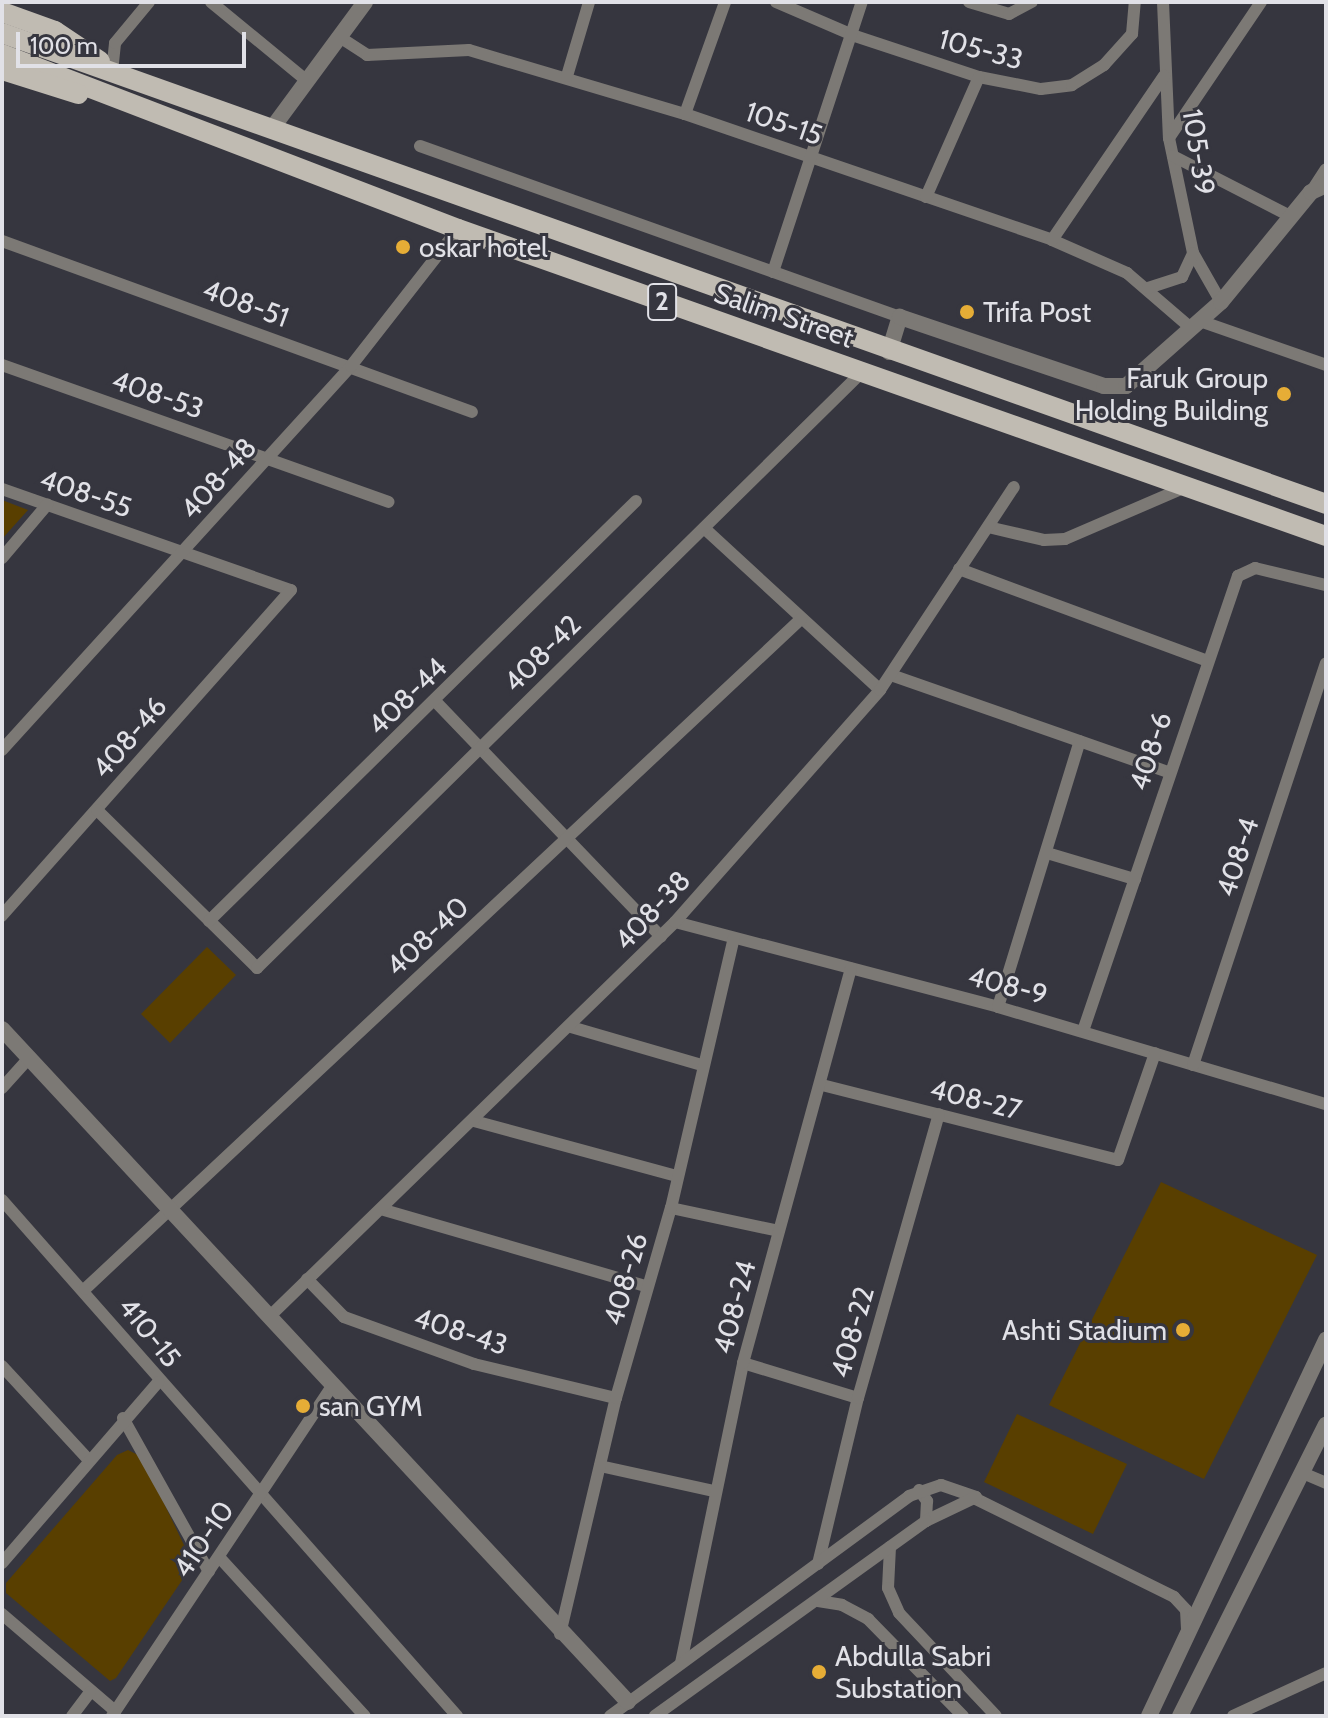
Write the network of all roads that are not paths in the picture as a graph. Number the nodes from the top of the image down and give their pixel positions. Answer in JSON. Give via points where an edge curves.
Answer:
{"nodes":[{"id":1,"x":149,"y":2,"type":"edge"},
{"id":2,"x":211,"y":2,"type":"edge"},
{"id":3,"x":365,"y":2,"type":"edge"},
{"id":4,"x":589,"y":2,"type":"edge"},
{"id":5,"x":725,"y":2,"type":"edge"},
{"id":6,"x":776,"y":2,"type":"edge"},
{"id":7,"x":862,"y":2,"type":"edge"},
{"id":8,"x":969,"y":2,"type":"edge"},
{"id":9,"x":1032,"y":2,"type":"edge"},
{"id":10,"x":1135,"y":2,"type":"edge"},
{"id":11,"x":1163,"y":2,"type":"edge"},
{"id":12,"x":1261,"y":2,"type":"edge"},
{"id":13,"x":2,"y":12,"type":"edge"},
{"id":14,"x":2,"y":33,"type":"edge"},
{"id":15,"x":338,"y":36,"type":"junction"},
{"id":16,"x":855,"y":36,"type":"junction"},
{"id":17,"x":2,"y":54,"type":"edge"},
{"id":18,"x":2,"y":70,"type":"edge"},
{"id":19,"x":112,"y":72,"type":"junction"},
{"id":20,"x":567,"y":76,"type":"junction"},
{"id":21,"x":1164,"y":76,"type":"junction"},
{"id":22,"x":979,"y":77,"type":"junction"},
{"id":23,"x":306,"y":80,"type":"junction"},
{"id":24,"x":109,"y":93,"type":"junction"},
{"id":25,"x":685,"y":114,"type":"junction"},
{"id":26,"x":273,"y":127,"type":"junction"},
{"id":27,"x":1169,"y":138,"type":"junction"},
{"id":28,"x":420,"y":146,"type":"dead end"},
{"id":29,"x":1173,"y":156,"type":"junction"},
{"id":30,"x":814,"y":158,"type":"junction"},
{"id":31,"x":1326,"y":169,"type":"edge"},
{"id":32,"x":1319,"y":188,"type":"edge"},
{"id":33,"x":926,"y":197,"type":"junction"},
{"id":34,"x":1292,"y":217,"type":"junction"},
{"id":35,"x":458,"y":229,"type":"junction"},
{"id":36,"x":1052,"y":240,"type":"junction"},
{"id":37,"x":2,"y":241,"type":"edge"},
{"id":38,"x":1193,"y":253,"type":"junction"},
{"id":39,"x":773,"y":272,"type":"junction"},
{"id":40,"x":1148,"y":288,"type":"junction"},
{"id":41,"x":1221,"y":302,"type":"junction"},
{"id":42,"x":900,"y":317,"type":"junction"},
{"id":43,"x":1196,"y":325,"type":"junction"},
{"id":44,"x":889,"y":352,"type":"junction"},
{"id":45,"x":2,"y":365,"type":"edge"},
{"id":46,"x":1326,"y":365,"type":"edge"},
{"id":47,"x":351,"y":366,"type":"junction"},
{"id":48,"x":862,"y":372,"type":"junction"},
{"id":49,"x":472,"y":412,"type":"dead end"},
{"id":50,"x":268,"y":458,"type":"junction"},
{"id":51,"x":1014,"y":487,"type":"dead end"},
{"id":52,"x":1186,"y":487,"type":"junction"},
{"id":53,"x":2,"y":489,"type":"edge"},
{"id":54,"x":636,"y":501,"type":"dead end"},
{"id":55,"x":388,"y":502,"type":"dead end"},
{"id":56,"x":1326,"y":504,"type":"edge"},
{"id":57,"x":47,"y":505,"type":"junction"},
{"id":58,"x":988,"y":527,"type":"junction"},
{"id":59,"x":704,"y":528,"type":"junction"},
{"id":60,"x":1326,"y":536,"type":"edge"},
{"id":61,"x":182,"y":552,"type":"junction"},
{"id":62,"x":2,"y":558,"type":"edge"},
{"id":63,"x":959,"y":569,"type":"junction"},
{"id":64,"x":1326,"y":585,"type":"edge"},
{"id":65,"x":291,"y":590,"type":"joint"},
{"id":66,"x":801,"y":619,"type":"junction"},
{"id":67,"x":1205,"y":660,"type":"junction"},
{"id":68,"x":1326,"y":663,"type":"edge"},
{"id":69,"x":891,"y":675,"type":"junction"},
{"id":70,"x":880,"y":690,"type":"junction"},
{"id":71,"x":436,"y":702,"type":"junction"},
{"id":72,"x":1080,"y":741,"type":"junction"},
{"id":73,"x":480,"y":749,"type":"junction"},
{"id":74,"x":2,"y":750,"type":"edge"},
{"id":75,"x":1168,"y":772,"type":"junction"},
{"id":76,"x":97,"y":810,"type":"junction"},
{"id":77,"x":566,"y":838,"type":"junction"},
{"id":78,"x":1047,"y":853,"type":"junction"},
{"id":79,"x":1135,"y":879,"type":"junction"},
{"id":80,"x":2,"y":916,"type":"edge"},
{"id":81,"x":209,"y":921,"type":"junction"},
{"id":82,"x":675,"y":922,"type":"junction"},
{"id":83,"x":661,"y":937,"type":"junction"},
{"id":84,"x":734,"y":938,"type":"junction"},
{"id":85,"x":851,"y":968,"type":"junction"},
{"id":86,"x":998,"y":1007,"type":"junction"},
{"id":87,"x":571,"y":1027,"type":"junction"},
{"id":88,"x":2,"y":1029,"type":"edge"},
{"id":89,"x":1083,"y":1031,"type":"junction"},
{"id":90,"x":1155,"y":1053,"type":"junction"},
{"id":91,"x":30,"y":1057,"type":"junction"},
{"id":92,"x":702,"y":1065,"type":"junction"},
{"id":93,"x":1193,"y":1065,"type":"junction"},
{"id":94,"x":822,"y":1085,"type":"junction"},
{"id":95,"x":2,"y":1088,"type":"edge"},
{"id":96,"x":1326,"y":1104,"type":"edge"},
{"id":97,"x":939,"y":1114,"type":"junction"},
{"id":98,"x":474,"y":1121,"type":"junction"},
{"id":99,"x":676,"y":1176,"type":"junction"},
{"id":100,"x":2,"y":1200,"type":"edge"},
{"id":101,"x":671,"y":1208,"type":"junction"},
{"id":102,"x":384,"y":1210,"type":"junction"},
{"id":103,"x":170,"y":1211,"type":"junction"},
{"id":104,"x":779,"y":1231,"type":"junction"},
{"id":105,"x":307,"y":1279,"type":"junction"},
{"id":106,"x":646,"y":1286,"type":"junction"},
{"id":107,"x":85,"y":1289,"type":"junction"},
{"id":108,"x":269,"y":1317,"type":"junction"},
{"id":109,"x":1326,"y":1340,"type":"edge"},
{"id":110,"x":743,"y":1363,"type":"junction"},
{"id":111,"x":4,"y":1373,"type":"edge"},
{"id":112,"x":158,"y":1382,"type":"junction"},
{"id":113,"x":331,"y":1388,"type":"junction"},
{"id":114,"x":616,"y":1398,"type":"junction"},
{"id":115,"x":858,"y":1398,"type":"junction"},
{"id":116,"x":123,"y":1418,"type":"junction"},
{"id":117,"x":1326,"y":1424,"type":"edge"},
{"id":118,"x":87,"y":1458,"type":"junction"},
{"id":119,"x":600,"y":1466,"type":"junction"},
{"id":120,"x":1305,"y":1474,"type":"junction"},
{"id":121,"x":1326,"y":1483,"type":"edge"},
{"id":122,"x":919,"y":1490,"type":"junction"},
{"id":123,"x":714,"y":1491,"type":"junction"},
{"id":124,"x":262,"y":1494,"type":"junction"},
{"id":125,"x":976,"y":1499,"type":"junction"},
{"id":126,"x":926,"y":1521,"type":"junction"},
{"id":127,"x":890,"y":1547,"type":"junction"},
{"id":128,"x":220,"y":1558,"type":"junction"},
{"id":129,"x":2,"y":1563,"type":"edge"},
{"id":130,"x":818,"y":1564,"type":"junction"},
{"id":131,"x":209,"y":1572,"type":"junction"},
{"id":132,"x":1208,"y":1590,"type":"junction"},
{"id":133,"x":1174,"y":1597,"type":"junction"},
{"id":134,"x":818,"y":1601,"type":"junction"},
{"id":135,"x":2,"y":1614,"type":"edge"},
{"id":136,"x":560,"y":1634,"type":"junction"},
{"id":137,"x":1187,"y":1635,"type":"junction"},
{"id":138,"x":681,"y":1663,"type":"junction"},
{"id":139,"x":1326,"y":1673,"type":"edge"},
{"id":140,"x":90,"y":1692,"type":"junction"},
{"id":141,"x":628,"y":1702,"type":"junction"},
{"id":142,"x":113,"y":1714,"type":"edge"},
{"id":143,"x":994,"y":1715,"type":"edge"},
{"id":144,"x":1237,"y":1715,"type":"edge"},
{"id":145,"x":72,"y":1716,"type":"edge"},
{"id":146,"x":365,"y":1716,"type":"edge"},
{"id":147,"x":457,"y":1716,"type":"edge"},
{"id":148,"x":610,"y":1716,"type":"edge"},
{"id":149,"x":655,"y":1716,"type":"edge"},
{"id":150,"x":963,"y":1716,"type":"edge"},
{"id":151,"x":1149,"y":1716,"type":"edge"},
{"id":152,"x":1180,"y":1716,"type":"edge"}],
"edges":[{"from":1,"to":19,"type":"street","via":[[115,43]]},
{"from":2,"to":23,"type":"street"},
{"from":3,"to":15,"type":"street"},
{"from":4,"to":20,"type":"street"},
{"from":5,"to":25,"type":"street"},
{"from":6,"to":16,"type":"street","name":"105-33"},
{"from":7,"to":16,"type":"street"},
{"from":8,"to":9,"type":"street","via":[[1009,14]]},
{"from":10,"to":22,"type":"street","name":"105-33","via":[[1132,34],[1083,80],[1041,89]]},
{"from":11,"to":21,"type":"street","name":"105-39"},
{"from":12,"to":27,"type":"street"},
{"from":13,"to":19,"type":"main road","via":[[55,31]]},
{"from":14,"to":19,"type":"main road","name":"Salim Street","number":"2"},
{"from":15,"to":20,"type":"street","name":"105-15","via":[[367,55],[455,49]]},
{"from":15,"to":23,"type":"street"},
{"from":16,"to":22,"type":"street","name":"105-33"},
{"from":16,"to":30,"type":"street"},
{"from":17,"to":24,"type":"main road","name":"Salim Street","number":"2"},
{"from":18,"to":24,"type":"main road","via":[[82,94]]},
{"from":19,"to":26,"type":"main road","name":"Salim Street","number":"2"},
{"from":20,"to":25,"type":"street","name":"105-15"},
{"from":21,"to":27,"type":"street","name":"105-39"},
{"from":21,"to":36,"type":"street"},
{"from":22,"to":33,"type":"street"},
{"from":23,"to":26,"type":"street"},
{"from":24,"to":35,"type":"main road","name":"Salim Street","number":"2"},
{"from":25,"to":30,"type":"street","name":"105-15"},
{"from":26,"to":44,"type":"main road","name":"Salim Street","number":"2"},
{"from":27,"to":29,"type":"street","name":"105-39"},
{"from":28,"to":39,"type":"street"},
{"from":29,"to":34,"type":"street"},
{"from":29,"to":38,"type":"street","name":"105-39"},
{"from":30,"to":33,"type":"street","name":"105-15"},
{"from":30,"to":39,"type":"street"},
{"from":31,"to":32,"type":"street"},
{"from":32,"to":34,"type":"street"},
{"from":33,"to":36,"type":"street","name":"105-15"},
{"from":34,"to":41,"type":"street"},
{"from":35,"to":47,"type":"street","name":"408-48"},
{"from":35,"to":48,"type":"main road","name":"Salim Street","number":"2"},
{"from":36,"to":40,"type":"street","name":"105-15"},
{"from":37,"to":47,"type":"street","name":"408-51"},
{"from":38,"to":40,"type":"street","via":[[1182,277],[1171,285]]},
{"from":38,"to":41,"type":"street","name":"105-39"},
{"from":39,"to":42,"type":"street"},
{"from":40,"to":43,"type":"street","name":"105-15"},
{"from":41,"to":43,"type":"street"},
{"from":42,"to":43,"type":"street","via":[[1115,387],[1126,386]]},
{"from":42,"to":44,"type":"street"},
{"from":43,"to":46,"type":"street"},
{"from":44,"to":56,"type":"main road","name":"Salim Street","number":"2"},
{"from":45,"to":50,"type":"street","name":"408-53"},
{"from":47,"to":49,"type":"street","name":"408-51"},
{"from":47,"to":50,"type":"street","name":"408-48"},
{"from":48,"to":52,"type":"main road","name":"Salim Street","number":"2"},
{"from":48,"to":59,"type":"street","name":"408-42"},
{"from":50,"to":55,"type":"street","name":"408-53"},
{"from":50,"to":61,"type":"street","name":"408-48"},
{"from":51,"to":58,"type":"street","name":"408-38"},
{"from":52,"to":58,"type":"street","via":[[1065,539],[1044,540]]},
{"from":52,"to":60,"type":"main road","name":"Salim Street","number":"2"},
{"from":53,"to":57,"type":"street","name":"408-55"},
{"from":54,"to":71,"type":"street","name":"408-44"},
{"from":57,"to":61,"type":"street","name":"408-55"},
{"from":57,"to":62,"type":"street"},
{"from":58,"to":63,"type":"street","name":"408-38"},
{"from":59,"to":66,"type":"street"},
{"from":59,"to":73,"type":"street","name":"408-42"},
{"from":61,"to":65,"type":"street","name":"408-55"},
{"from":61,"to":74,"type":"street","name":"408-48"},
{"from":63,"to":67,"type":"street"},
{"from":63,"to":69,"type":"street","name":"408-38"},
{"from":64,"to":67,"type":"street","name":"408-6","via":[[1255,568],[1238,576]]},
{"from":65,"to":76,"type":"street","name":"408-46"},
{"from":66,"to":70,"type":"street"},
{"from":66,"to":77,"type":"street","name":"408-40"},
{"from":67,"to":75,"type":"street","name":"408-6"},
{"from":68,"to":93,"type":"street","name":"408-4"},
{"from":69,"to":70,"type":"street","name":"408-38"},
{"from":69,"to":72,"type":"street"},
{"from":70,"to":82,"type":"street","name":"408-38"},
{"from":71,"to":73,"type":"street"},
{"from":71,"to":81,"type":"street","name":"408-44"},
{"from":72,"to":75,"type":"street"},
{"from":72,"to":78,"type":"street"},
{"from":73,"to":77,"type":"street"},
{"from":73,"to":81,"type":"street","name":"408-42","via":[[257,968]]},
{"from":75,"to":79,"type":"street","name":"408-6"},
{"from":76,"to":80,"type":"street","name":"408-46"},
{"from":76,"to":81,"type":"street"},
{"from":77,"to":83,"type":"street"},
{"from":77,"to":103,"type":"street","name":"408-40"},
{"from":78,"to":79,"type":"street"},
{"from":78,"to":86,"type":"street"},
{"from":79,"to":89,"type":"street","name":"408-6"},
{"from":82,"to":83,"type":"street","name":"408-38"},
{"from":82,"to":84,"type":"street","name":"408-9"},
{"from":83,"to":87,"type":"street","name":"408-38"},
{"from":84,"to":85,"type":"street","name":"408-9"},
{"from":84,"to":92,"type":"street","name":"408-26"},
{"from":85,"to":86,"type":"street","name":"408-9"},
{"from":85,"to":94,"type":"street","name":"408-24"},
{"from":86,"to":89,"type":"street","name":"408-9"},
{"from":87,"to":92,"type":"street"},
{"from":87,"to":98,"type":"street","name":"408-38"},
{"from":88,"to":91,"type":"street"},
{"from":89,"to":90,"type":"street","name":"408-9"},
{"from":90,"to":93,"type":"street","name":"408-9"},
{"from":90,"to":97,"type":"street","name":"408-27","via":[[1118,1160]]},
{"from":91,"to":95,"type":"street"},
{"from":91,"to":103,"type":"street"},
{"from":92,"to":99,"type":"street","name":"408-26"},
{"from":93,"to":96,"type":"street","name":"408-9"},
{"from":94,"to":97,"type":"street","name":"408-27"},
{"from":94,"to":104,"type":"street","name":"408-24"},
{"from":97,"to":115,"type":"street","name":"408-22"},
{"from":98,"to":99,"type":"street"},
{"from":98,"to":102,"type":"street","name":"408-38"},
{"from":99,"to":101,"type":"street","name":"408-26"},
{"from":100,"to":107,"type":"street","name":"410-15"},
{"from":101,"to":104,"type":"street"},
{"from":101,"to":106,"type":"street","name":"408-26"},
{"from":102,"to":105,"type":"street","name":"408-38"},
{"from":102,"to":106,"type":"street"},
{"from":103,"to":107,"type":"street","name":"408-40"},
{"from":103,"to":108,"type":"street"},
{"from":104,"to":110,"type":"street","name":"408-24"},
{"from":105,"to":108,"type":"street","name":"408-38"},
{"from":105,"to":114,"type":"street","name":"408-43","via":[[344,1317],[474,1364]]},
{"from":106,"to":114,"type":"street","name":"408-26"},
{"from":107,"to":112,"type":"street","name":"410-15"},
{"from":108,"to":113,"type":"street"},
{"from":109,"to":132,"type":"street"},
{"from":110,"to":115,"type":"street"},
{"from":110,"to":123,"type":"street","name":"408-24"},
{"from":111,"to":118,"type":"street"},
{"from":112,"to":116,"type":"street"},
{"from":112,"to":124,"type":"street","name":"410-15"},
{"from":113,"to":124,"type":"street","name":"410-10"},
{"from":113,"to":136,"type":"street"},
{"from":114,"to":119,"type":"street","name":"408-26"},
{"from":115,"to":130,"type":"street","name":"408-22"},
{"from":116,"to":118,"type":"street"},
{"from":116,"to":131,"type":"street"},
{"from":117,"to":120,"type":"street"},
{"from":118,"to":129,"type":"street"},
{"from":119,"to":123,"type":"street"},
{"from":119,"to":136,"type":"street","name":"408-26"},
{"from":120,"to":121,"type":"street"},
{"from":120,"to":152,"type":"street","via":[[1225,1618]]},
{"from":122,"to":125,"type":"street","via":[[941,1485]]},
{"from":122,"to":126,"type":"street","via":[[927,1501]]},
{"from":122,"to":130,"type":"street"},
{"from":123,"to":138,"type":"street","name":"408-24"},
{"from":124,"to":128,"type":"street","name":"410-10"},
{"from":124,"to":147,"type":"street","name":"410-15"},
{"from":125,"to":126,"type":"street"},
{"from":125,"to":133,"type":"street"},
{"from":126,"to":127,"type":"street"},
{"from":127,"to":134,"type":"street"},
{"from":127,"to":143,"type":"street","via":[[888,1588],[899,1613]]},
{"from":128,"to":131,"type":"street","name":"410-10"},
{"from":128,"to":146,"type":"street"},
{"from":130,"to":138,"type":"street"},
{"from":131,"to":142,"type":"street","name":"410-10"},
{"from":132,"to":133,"type":"street","via":[[1189,1599]]},
{"from":132,"to":137,"type":"street"},
{"from":133,"to":137,"type":"street","via":[[1186,1610]]},
{"from":134,"to":149,"type":"street"},
{"from":134,"to":150,"type":"street","via":[[842,1605],[868,1619]]},
{"from":135,"to":140,"type":"street"},
{"from":136,"to":141,"type":"street"},
{"from":137,"to":151,"type":"street"},
{"from":138,"to":141,"type":"street"},
{"from":139,"to":144,"type":"street"},
{"from":140,"to":142,"type":"street"},
{"from":140,"to":145,"type":"street"},
{"from":141,"to":148,"type":"street"}]}
